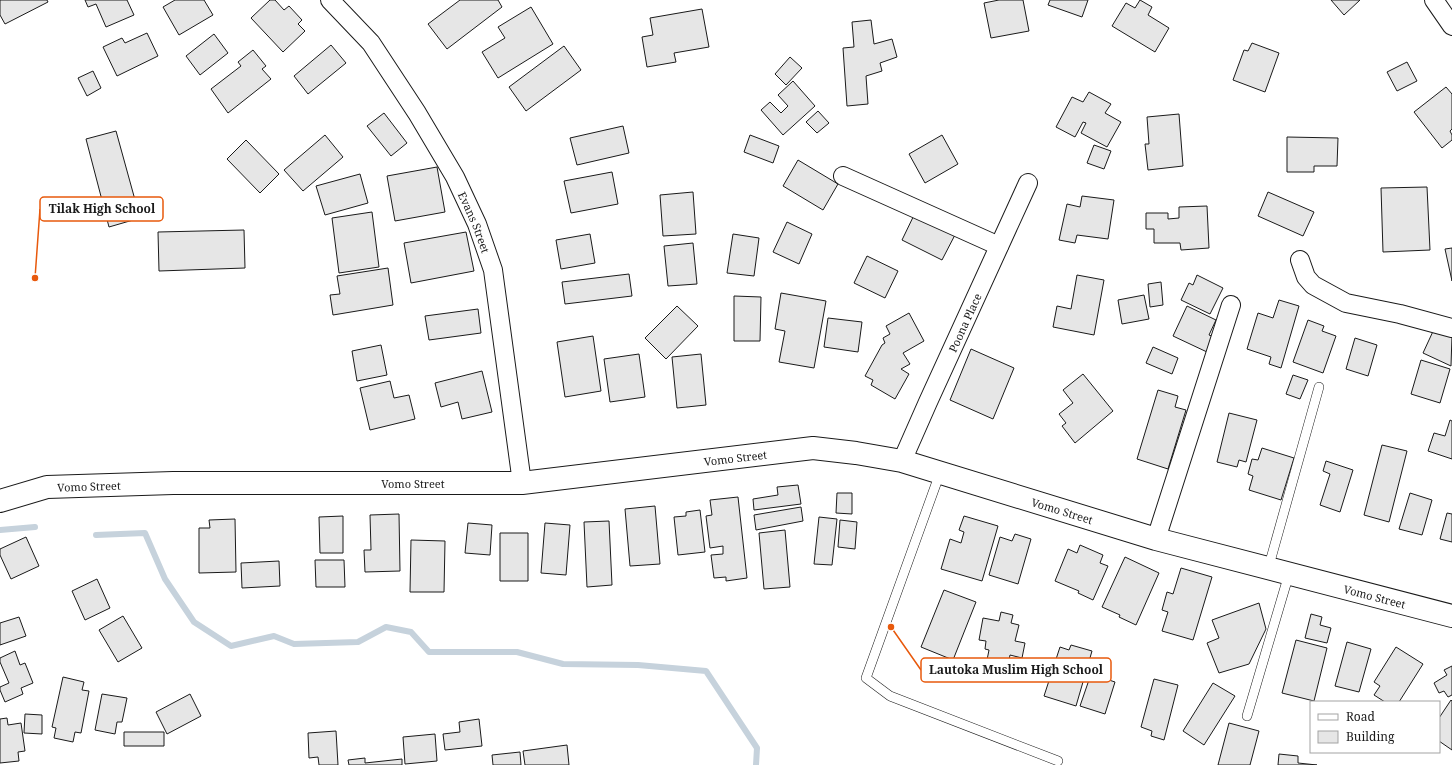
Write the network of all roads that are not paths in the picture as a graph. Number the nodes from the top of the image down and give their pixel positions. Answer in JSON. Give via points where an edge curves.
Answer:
{"nodes":[{"id":1,"x":330,"y":0,"type":"edge"},
{"id":2,"x":1434,"y":0,"type":"edge"},
{"id":3,"x":1452,"y":26,"type":"edge"},
{"id":4,"x":843,"y":176,"type":"dead end"},
{"id":5,"x":1028,"y":184,"type":"dead end"},
{"id":6,"x":999,"y":246,"type":"junction"},
{"id":7,"x":1300,"y":260,"type":"dead end"},
{"id":8,"x":1231,"y":305,"type":"dead end"},
{"id":9,"x":1452,"y":328,"type":"edge"},
{"id":10,"x":1318,"y":387,"type":"dead end"},
{"id":11,"x":902,"y":461,"type":"junction"},
{"id":12,"x":940,"y":473,"type":"junction"},
{"id":13,"x":522,"y":483,"type":"junction"},
{"id":14,"x":0,"y":501,"type":"edge"},
{"id":15,"x":1156,"y":539,"type":"junction"},
{"id":16,"x":1268,"y":568,"type":"junction"},
{"id":17,"x":1289,"y":574,"type":"junction"},
{"id":18,"x":1452,"y":616,"type":"edge"},
{"id":19,"x":1247,"y":716,"type":"dead end"},
{"id":20,"x":1058,"y":761,"type":"dead end"}],
"edges":[{"from":1,"to":13,"type":"street","name":"Evans Street","via":[[371,43],[409,100],[455,177],[477,224],[494,270]]},
{"from":2,"to":3,"type":"street"},
{"from":4,"to":6,"type":"street"},
{"from":5,"to":6,"type":"street","name":"Poona Place"},
{"from":6,"to":11,"type":"street","name":"Poona Place"},
{"from":7,"to":9,"type":"street","via":[[1306,277],[1313,285],[1346,304],[1400,314]]},
{"from":8,"to":15,"type":"street"},
{"from":10,"to":16,"type":"lane"},
{"from":11,"to":12,"type":"main road","name":"Vomo Street"},
{"from":11,"to":13,"type":"main road","name":"Vomo Street","via":[[813,448]]},
{"from":12,"to":15,"type":"main road","name":"Vomo Street"},
{"from":12,"to":20,"type":"lane","via":[[866,678],[890,696]]},
{"from":13,"to":14,"type":"main road","name":"Vomo Street","via":[[47,487]]},
{"from":15,"to":16,"type":"main road","name":"Vomo Street"},
{"from":16,"to":17,"type":"main road","name":"Vomo Street"},
{"from":17,"to":18,"type":"main road","name":"Vomo Street"},
{"from":17,"to":19,"type":"lane"}]}
